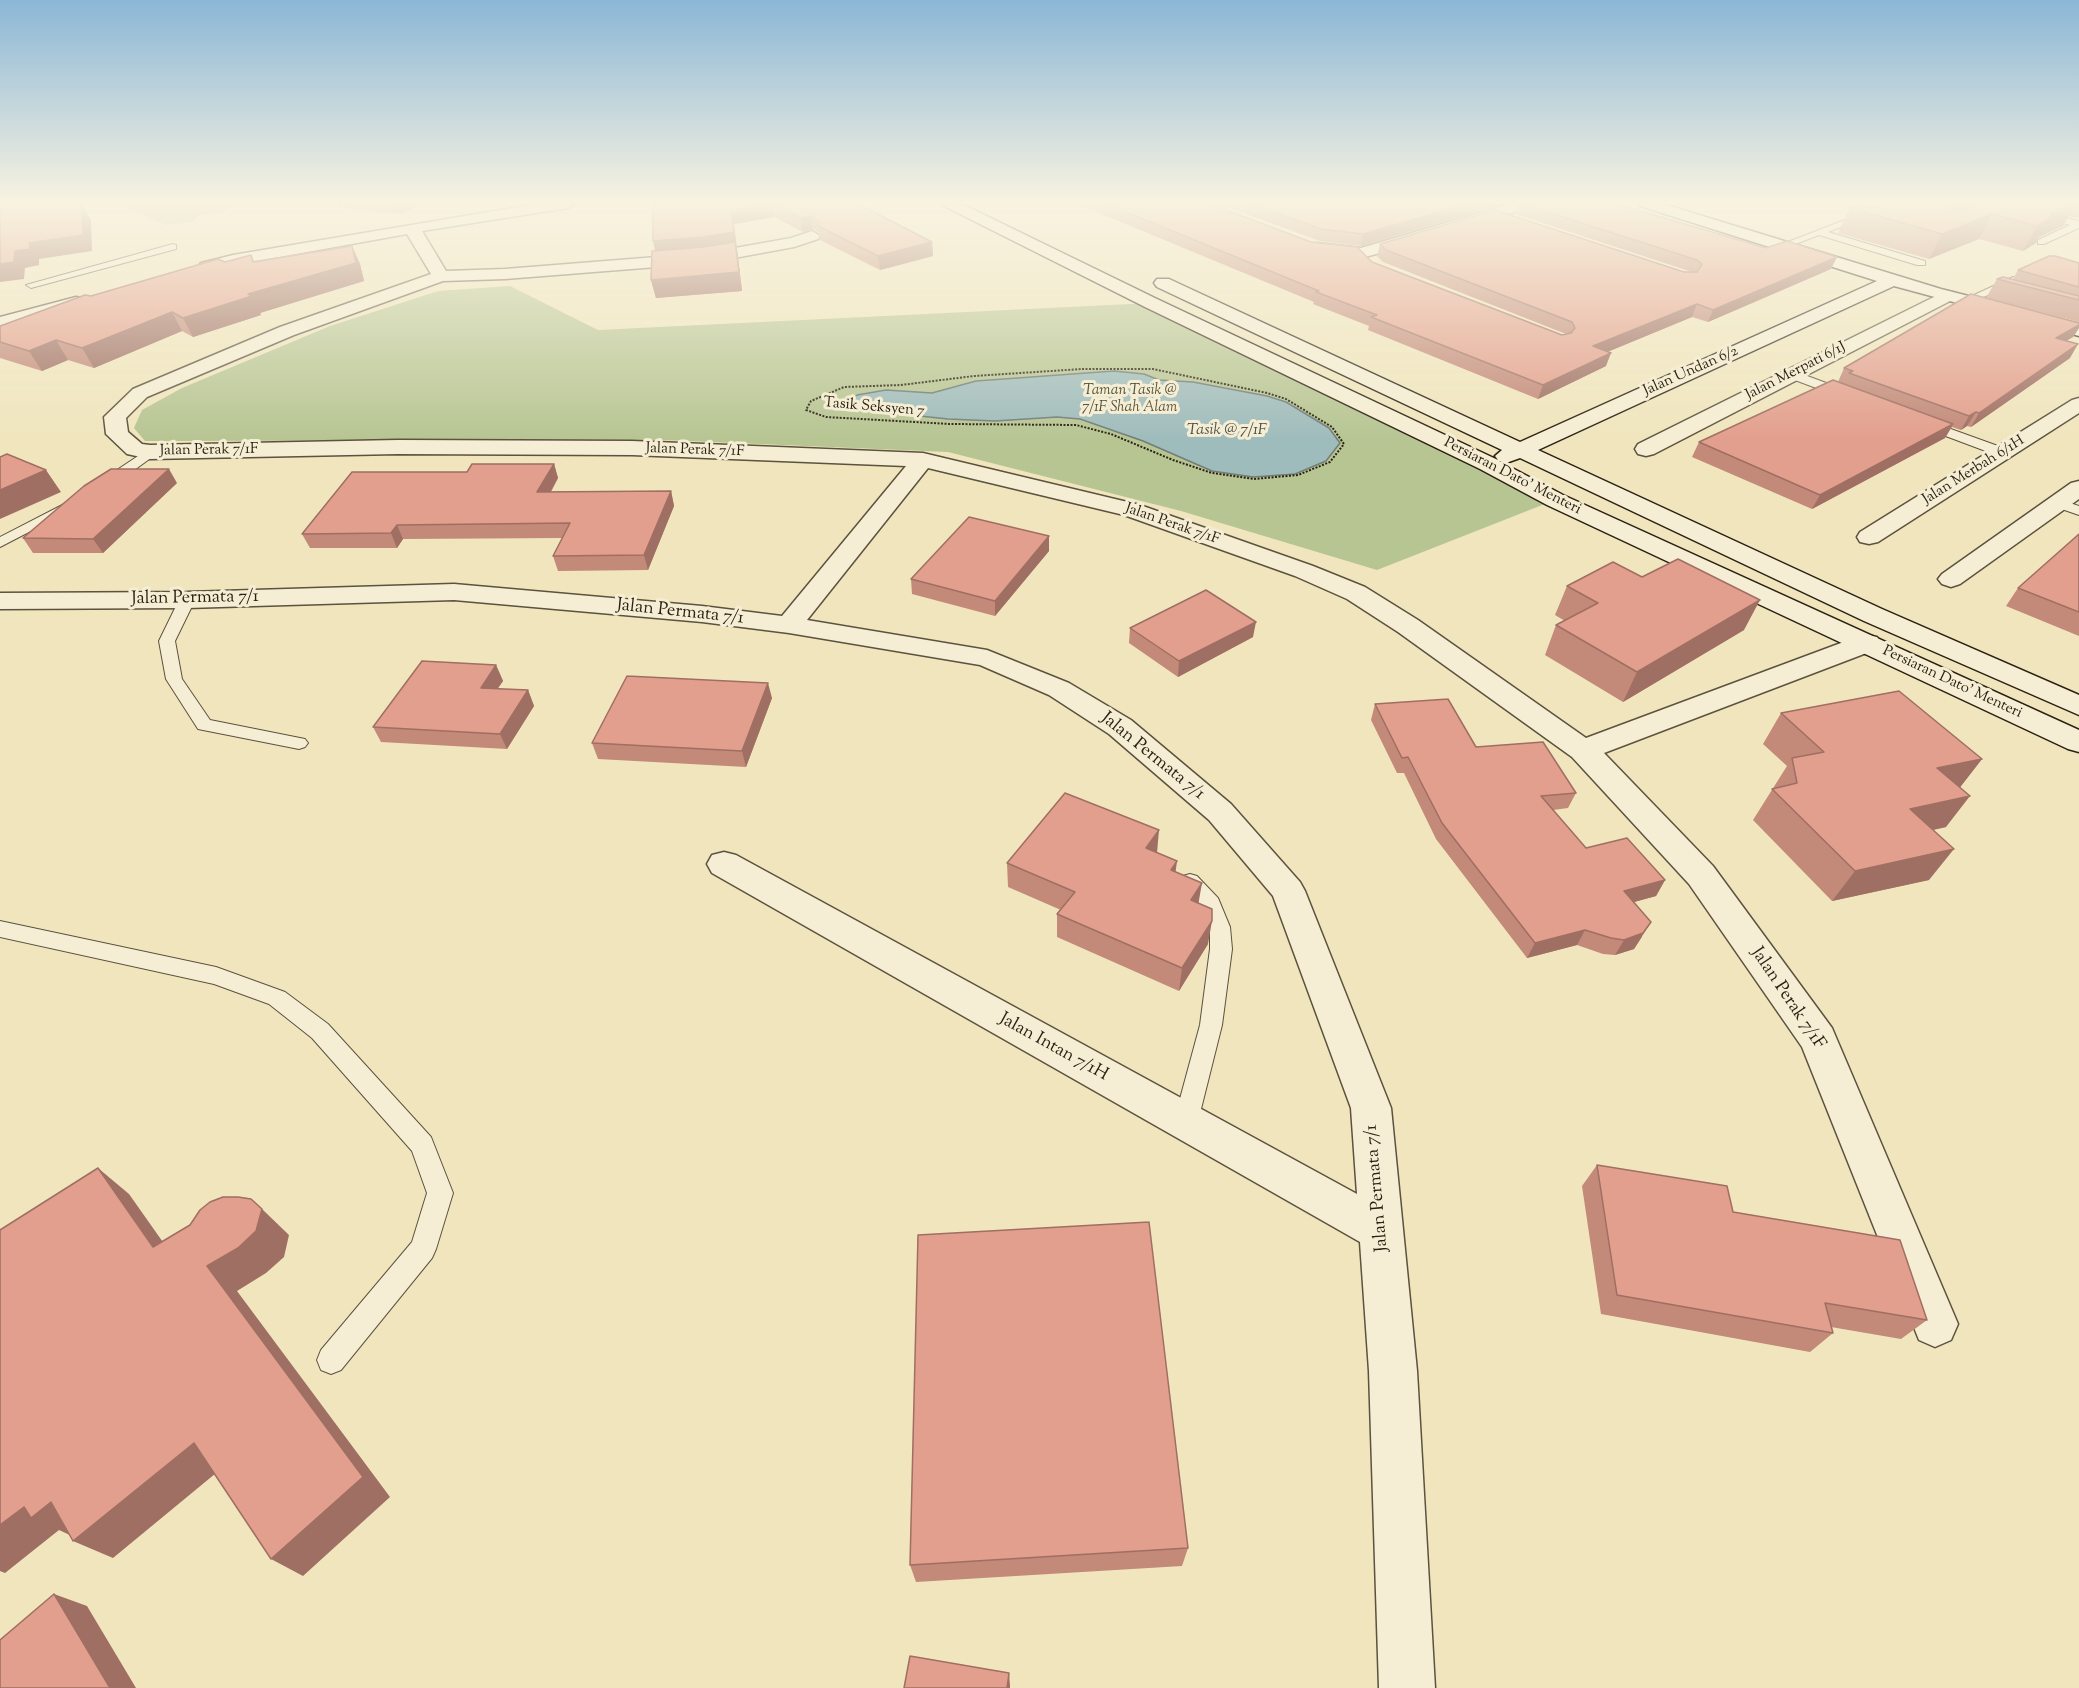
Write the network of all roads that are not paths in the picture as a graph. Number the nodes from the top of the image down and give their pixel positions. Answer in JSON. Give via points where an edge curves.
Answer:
{"nodes":[{"id":1,"x":43,"y":282,"type":"edge"},
{"id":2,"x":425,"y":282,"type":"edge"},
{"id":3,"x":1109,"y":282,"type":"edge"},
{"id":4,"x":1160,"y":282,"type":"edge"},
{"id":5,"x":1889,"y":282,"type":"edge"},
{"id":6,"x":1899,"y":282,"type":"edge"},
{"id":7,"x":2009,"y":282,"type":"edge"},
{"id":8,"x":31,"y":285,"type":"dead end"},
{"id":9,"x":1992,"y":290,"type":"junction"},
{"id":10,"x":1946,"y":296,"type":"junction"},
{"id":11,"x":2013,"y":296,"type":"edge"},
{"id":12,"x":91,"y":298,"type":"edge"},
{"id":13,"x":1966,"y":301,"type":"junction"},
{"id":14,"x":0,"y":323,"type":"edge"},
{"id":15,"x":2079,"y":330,"type":"edge"},
{"id":16,"x":1791,"y":375,"type":"junction"},
{"id":17,"x":1858,"y":399,"type":"edge"},
{"id":18,"x":2079,"y":404,"type":"edge"},
{"id":19,"x":1914,"y":420,"type":"edge"},
{"id":20,"x":1646,"y":449,"type":"dead end"},
{"id":21,"x":1519,"y":450,"type":"junction"},
{"id":22,"x":150,"y":453,"type":"junction"},
{"id":23,"x":2004,"y":453,"type":"junction"},
{"id":24,"x":923,"y":460,"type":"junction"},
{"id":25,"x":1488,"y":464,"type":"junction"},
{"id":26,"x":2079,"y":488,"type":"edge"},
{"id":27,"x":2069,"y":507,"type":"edge"},
{"id":28,"x":1869,"y":537,"type":"dead end"},
{"id":29,"x":0,"y":543,"type":"edge"},
{"id":30,"x":1951,"y":579,"type":"dead end"},
{"id":31,"x":188,"y":600,"type":"junction"},
{"id":32,"x":0,"y":601,"type":"edge"},
{"id":33,"x":789,"y":625,"type":"junction"},
{"id":34,"x":1867,"y":644,"type":"junction"},
{"id":35,"x":2079,"y":706,"type":"edge"},
{"id":36,"x":299,"y":742,"type":"dead end"},
{"id":37,"x":2079,"y":742,"type":"edge"},
{"id":38,"x":1583,"y":750,"type":"junction"},
{"id":39,"x":724,"y":864,"type":"dead end"},
{"id":40,"x":1190,"y":881,"type":"edge"},
{"id":41,"x":0,"y":929,"type":"edge"},
{"id":42,"x":1186,"y":1121,"type":"junction"},
{"id":43,"x":1382,"y":1231,"type":"junction"},
{"id":44,"x":1935,"y":1324,"type":"dead end"},
{"id":45,"x":331,"y":1360,"type":"dead end"},
{"id":46,"x":1407,"y":1688,"type":"edge"}],
"edges":[{"from":1,"to":8,"type":"lane"},
{"from":2,"to":22,"type":"street","name":"Jalan Perak 7/1F","via":[[287,331],[140,393],[115,417],[117,434],[135,449]]},
{"from":3,"to":25,"type":"street","name":"Persiaran Dato' Menteri"},
{"from":4,"to":21,"type":"street","name":"Persiaran Dato' Menteri"},
{"from":5,"to":21,"type":"street","name":"Jalan Undan 6/2"},
{"from":6,"to":10,"type":"street"},
{"from":7,"to":9,"type":"lane"},
{"from":9,"to":11,"type":"lane"},
{"from":9,"to":13,"type":"lane"},
{"from":10,"to":13,"type":"street"},
{"from":10,"to":16,"type":"street","name":"Jalan Merpati 6/1J"},
{"from":12,"to":14,"type":"street"},
{"from":13,"to":15,"type":"street"},
{"from":16,"to":17,"type":"lane"},
{"from":16,"to":20,"type":"street","name":"Jalan Merpati 6/1J"},
{"from":18,"to":23,"type":"street","name":"Jalan Merbah 6/1H"},
{"from":19,"to":23,"type":"lane"},
{"from":21,"to":25,"type":"street","name":"Jalan Undan 6/2"},
{"from":21,"to":35,"type":"street","name":"Persiaran Dato' Menteri"},
{"from":22,"to":24,"type":"street","name":"Jalan Perak 7/1F","via":[[398,447],[632,448]]},
{"from":22,"to":29,"type":"lane","via":[[89,495]]},
{"from":23,"to":28,"type":"street","name":"Jalan Merbah 6/1H"},
{"from":24,"to":33,"type":"street"},
{"from":24,"to":38,"type":"street","name":"Jalan Perak 7/1F","via":[[1132,510],[1356,593]]},
{"from":25,"to":34,"type":"street","name":"Persiaran Dato' Menteri","via":[[1555,500]]},
{"from":26,"to":27,"type":"street"},
{"from":27,"to":30,"type":"street"},
{"from":31,"to":32,"type":"street","name":"Jalan Permata 7/1"},
{"from":31,"to":33,"type":"street","name":"Jalan Permata 7/1","via":[[454,592]]},
{"from":31,"to":36,"type":"lane","via":[[167,641],[174,680],[204,725]]},
{"from":33,"to":43,"type":"street","name":"Jalan Permata 7/1","via":[[987,658],[1059,689],[1120,727],[1220,812],[1288,891],[1371,1108]]},
{"from":34,"to":37,"type":"street","name":"Persiaran Dato' Menteri"},
{"from":34,"to":38,"type":"street"},
{"from":38,"to":44,"type":"street","name":"Jalan Perak 7/1F","via":[[1701,875],[1818,1039]]},
{"from":39,"to":42,"type":"street","name":"Jalan Intan 7/1H"},
{"from":40,"to":42,"type":"lane","via":[[1211,903],[1220,927],[1221,949],[1218,985]]},
{"from":41,"to":45,"type":"lane","via":[[216,976],[277,998],[320,1031],[422,1145],[440,1193],[423,1250]]},
{"from":42,"to":43,"type":"street","name":"Jalan Intan 7/1H"},
{"from":43,"to":46,"type":"street","name":"Jalan Permata 7/1","via":[[1393,1371]]}]}
